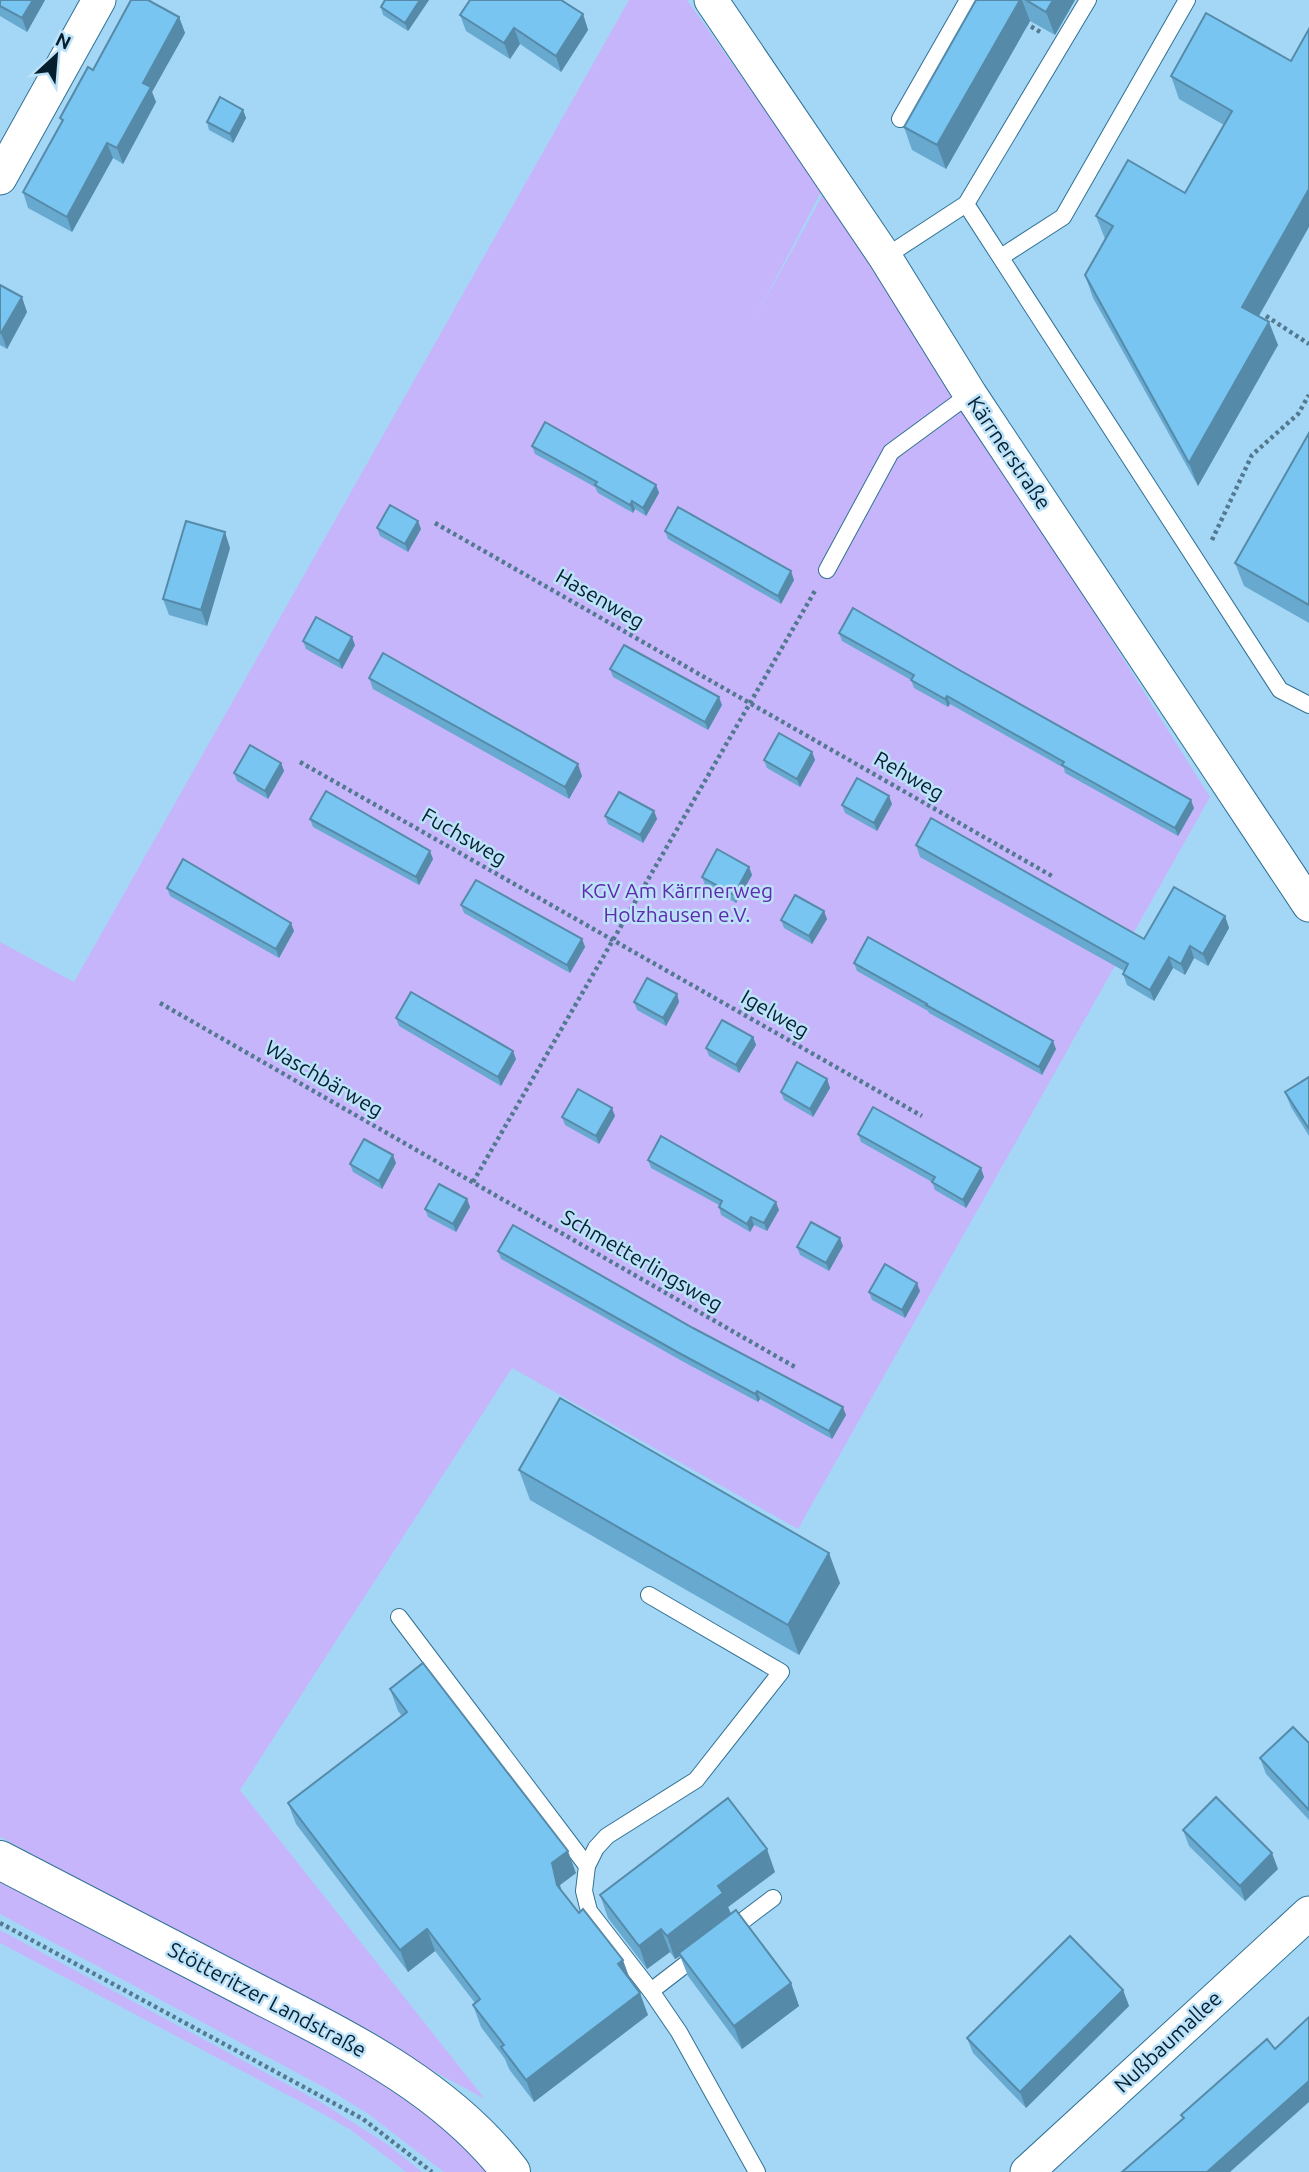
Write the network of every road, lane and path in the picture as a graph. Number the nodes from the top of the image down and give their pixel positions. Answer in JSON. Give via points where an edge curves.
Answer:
{"nodes":[{"id":1,"x":99,"y":0,"type":"edge"},
{"id":2,"x":711,"y":0,"type":"edge"},
{"id":3,"x":968,"y":0,"type":"edge"},
{"id":4,"x":1088,"y":0,"type":"edge"},
{"id":5,"x":1187,"y":0,"type":"edge"},
{"id":6,"x":1018,"y":19,"type":"edge"},
{"id":7,"x":1062,"y":44,"type":"junction"},
{"id":8,"x":900,"y":119,"type":"dead end"},
{"id":9,"x":0,"y":178,"type":"edge"},
{"id":10,"x":966,"y":204,"type":"junction"},
{"id":11,"x":885,"y":257,"type":"junction"},
{"id":12,"x":1001,"y":257,"type":"junction"},
{"id":13,"x":1266,"y":316,"type":"dead end"},
{"id":14,"x":1309,"y":344,"type":"edge"},
{"id":15,"x":970,"y":394,"type":"junction"},
{"id":16,"x":1309,"y":395,"type":"edge"},
{"id":17,"x":435,"y":523,"type":"dead end"},
{"id":18,"x":1200,"y":566,"type":"junction"},
{"id":19,"x":827,"y":570,"type":"joint"},
{"id":20,"x":750,"y":703,"type":"junction"},
{"id":21,"x":1309,"y":705,"type":"edge"},
{"id":22,"x":300,"y":762,"type":"dead end"},
{"id":23,"x":1052,"y":876,"type":"dead end"},
{"id":24,"x":1309,"y":905,"type":"edge"},
{"id":25,"x":612,"y":940,"type":"junction"},
{"id":26,"x":160,"y":1003,"type":"dead end"},
{"id":27,"x":922,"y":1116,"type":"dead end"},
{"id":28,"x":473,"y":1182,"type":"junction"},
{"id":29,"x":795,"y":1367,"type":"dead end"},
{"id":30,"x":649,"y":1595,"type":"dead end"},
{"id":31,"x":399,"y":1618,"type":"dead end"},
{"id":32,"x":0,"y":1860,"type":"edge"},
{"id":33,"x":587,"y":1866,"type":"junction"},
{"id":34,"x":773,"y":1898,"type":"dead end"},
{"id":35,"x":1309,"y":1913,"type":"edge"},
{"id":36,"x":0,"y":1923,"type":"edge"},
{"id":37,"x":651,"y":1991,"type":"junction"},
{"id":38,"x":432,"y":2172,"type":"edge"},
{"id":39,"x":511,"y":2172,"type":"edge"},
{"id":40,"x":757,"y":2172,"type":"edge"},
{"id":41,"x":1027,"y":2172,"type":"edge"}],
"edges":[{"from":1,"to":9,"type":"street"},
{"from":2,"to":11,"type":"street","name":"Kärrnerstraße"},
{"from":3,"to":8,"type":"lane"},
{"from":4,"to":7,"type":"lane"},
{"from":5,"to":12,"type":"lane","via":[[1063,217]]},
{"from":6,"to":7,"type":"path"},
{"from":7,"to":10,"type":"lane"},
{"from":10,"to":11,"type":"lane"},
{"from":10,"to":12,"type":"lane"},
{"from":11,"to":15,"type":"street","name":"Kärrnerstraße"},
{"from":12,"to":18,"type":"lane"},
{"from":13,"to":14,"type":"path"},
{"from":15,"to":19,"type":"lane","via":[[891,452]]},
{"from":15,"to":24,"type":"street","name":"Kärrnerstraße"},
{"from":16,"to":18,"type":"path","via":[[1298,414],[1252,455]]},
{"from":17,"to":20,"type":"path","name":"Hasenweg"},
{"from":18,"to":21,"type":"lane","via":[[1280,690]]},
{"from":19,"to":20,"type":"path"},
{"from":20,"to":23,"type":"path","name":"Rehweg"},
{"from":20,"to":25,"type":"path"},
{"from":22,"to":25,"type":"path","name":"Fuchsweg"},
{"from":25,"to":27,"type":"path","name":"Igelweg"},
{"from":25,"to":28,"type":"path"},
{"from":26,"to":28,"type":"path","name":"Waschbärweg"},
{"from":28,"to":29,"type":"path","name":"Schmetterlingsweg"},
{"from":30,"to":33,"type":"lane","via":[[780,1672],[696,1780],[607,1836]]},
{"from":31,"to":33,"type":"lane"},
{"from":32,"to":39,"type":"main road","name":"Stötteritzer Landstraße","via":[[339,2036],[404,2075],[458,2116]]},
{"from":33,"to":37,"type":"lane","via":[[584,1891],[589,1911]]},
{"from":34,"to":37,"type":"lane"},
{"from":35,"to":41,"type":"street","name":"Nußbaumallee"},
{"from":36,"to":38,"type":"path","via":[[326,2098],[390,2138]]},
{"from":37,"to":40,"type":"lane","via":[[705,2076]]}]}
